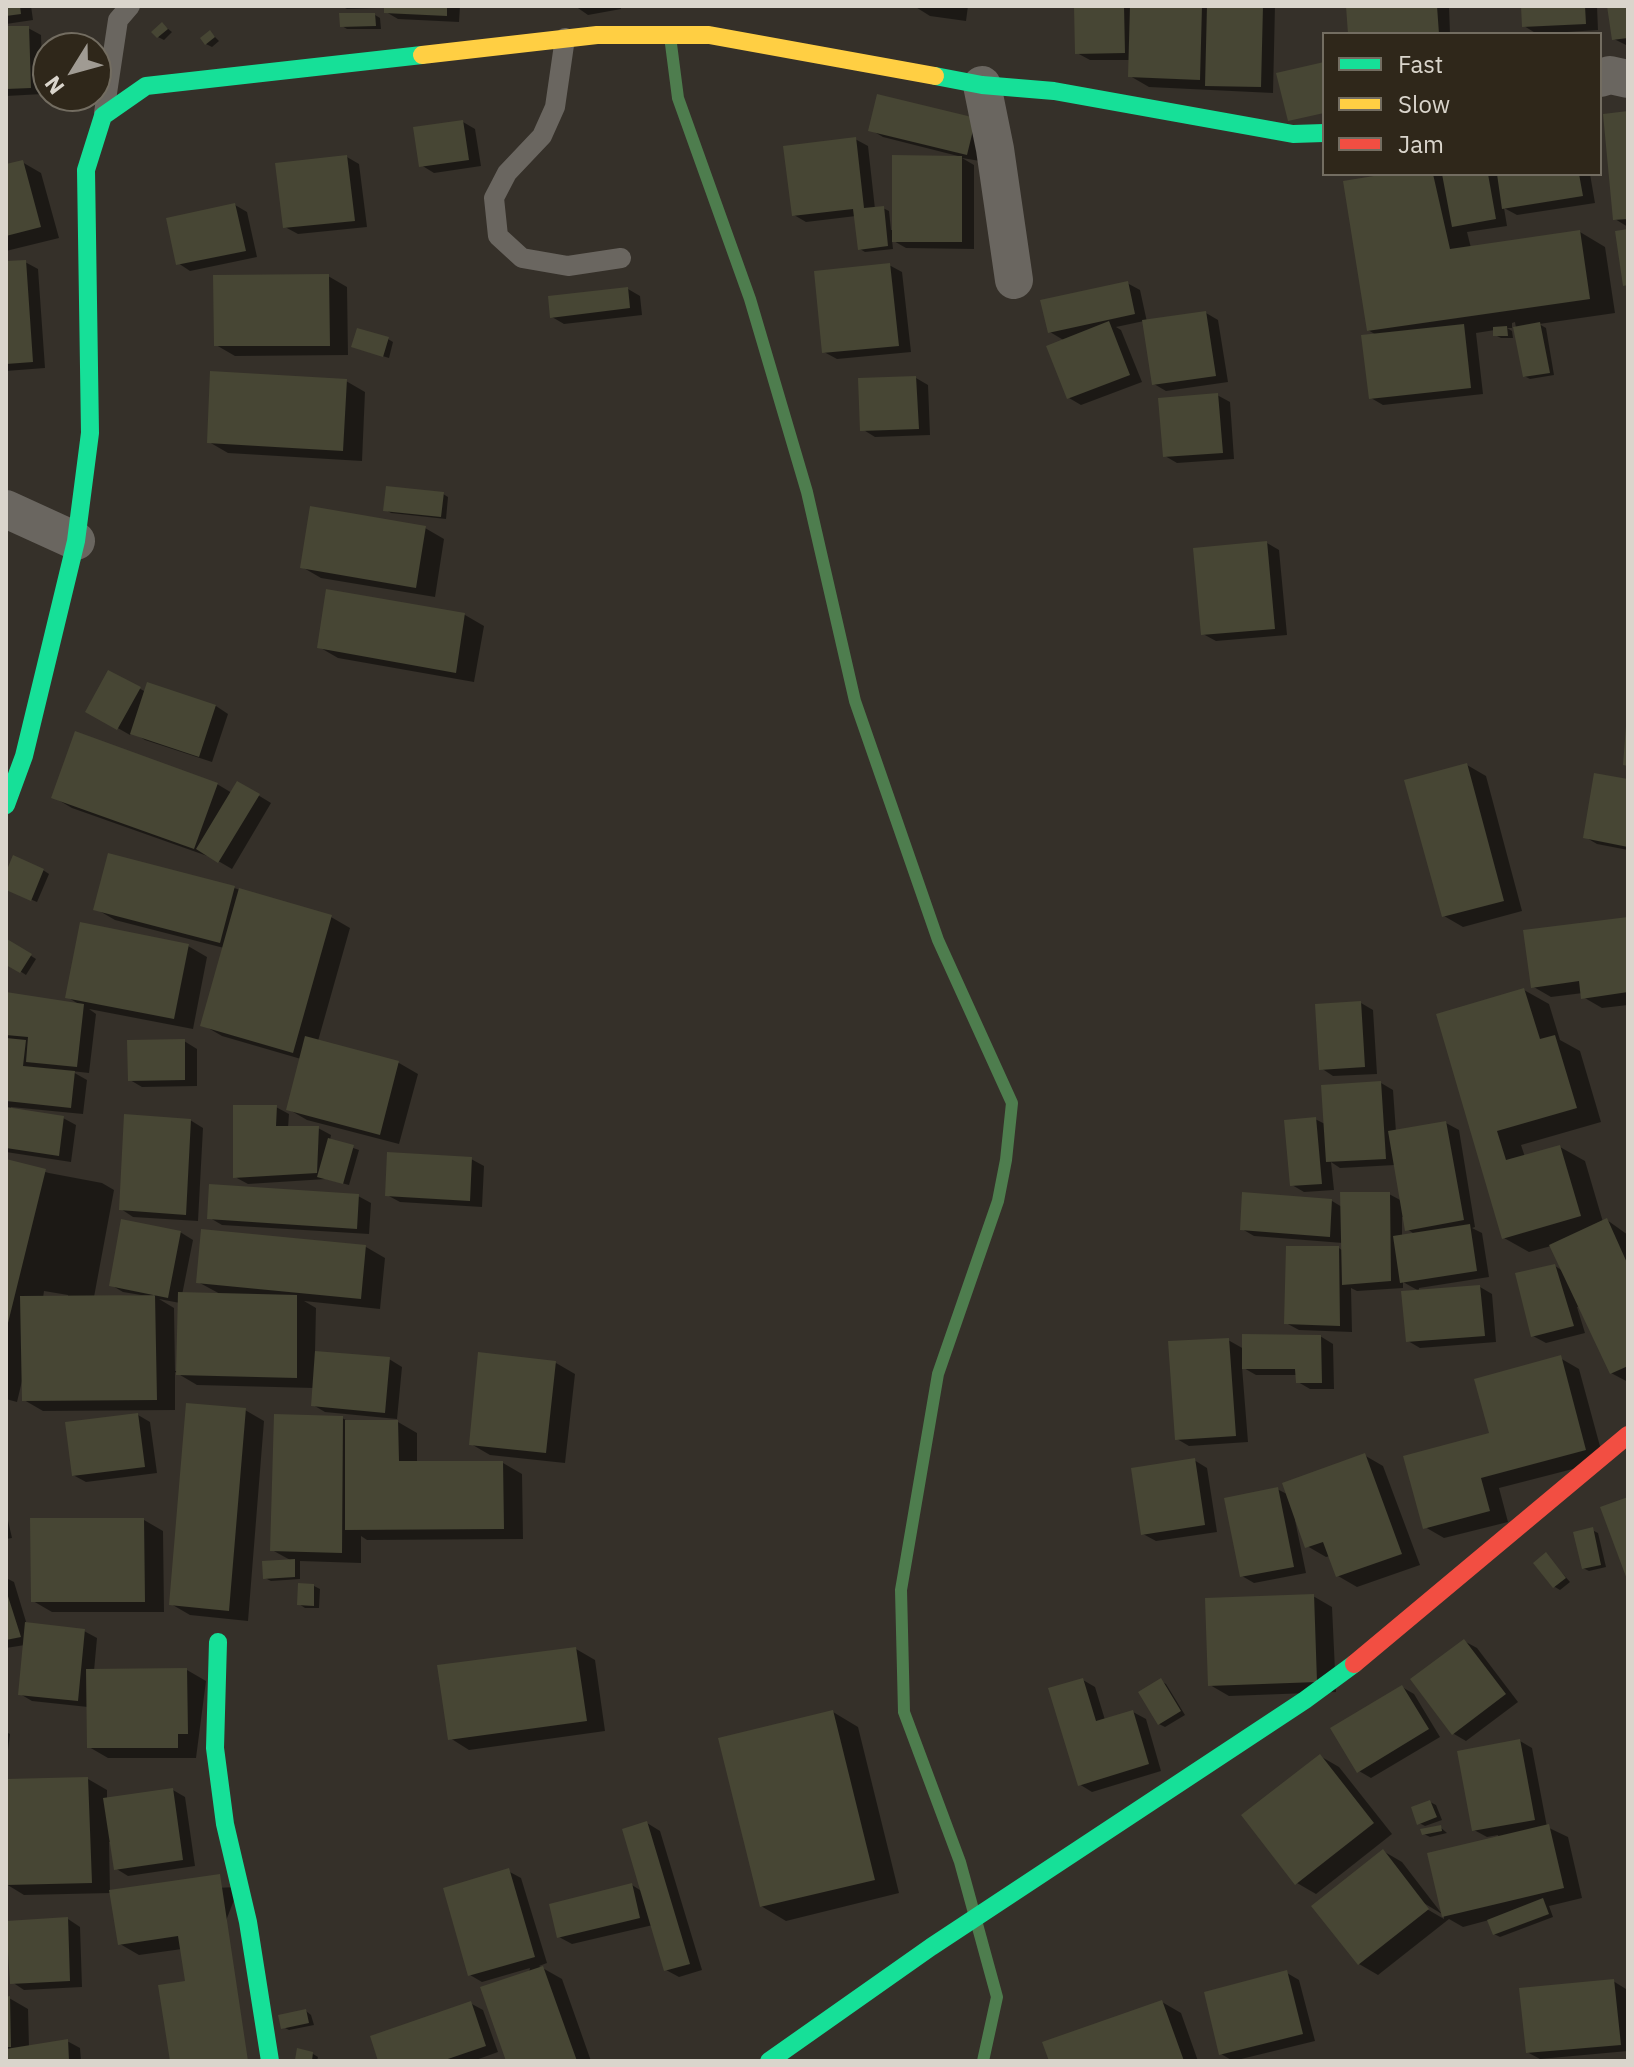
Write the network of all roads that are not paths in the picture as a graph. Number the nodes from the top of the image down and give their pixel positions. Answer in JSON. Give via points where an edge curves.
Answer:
{"nodes":[{"id":1,"x":130,"y":6,"type":"edge"},
{"id":2,"x":565,"y":38,"type":"junction"},
{"id":3,"x":1602,"y":77,"type":"edge"},
{"id":4,"x":1628,"y":79,"type":"edge"},
{"id":5,"x":982,"y":85,"type":"junction"},
{"id":6,"x":103,"y":116,"type":"junction"},
{"id":7,"x":1322,"y":133,"type":"edge"},
{"id":8,"x":621,"y":258,"type":"dead end"},
{"id":9,"x":1014,"y":280,"type":"dead end"},
{"id":10,"x":6,"y":509,"type":"edge"},
{"id":11,"x":76,"y":541,"type":"junction"},
{"id":12,"x":6,"y":805,"type":"edge"},
{"id":13,"x":1628,"y":1435,"type":"edge"},
{"id":14,"x":218,"y":1642,"type":"dead end"},
{"id":15,"x":270,"y":2061,"type":"edge"},
{"id":16,"x":769,"y":2061,"type":"edge"}],
"edges":[{"from":1,"to":6,"type":"lane","via":[[118,20]]},
{"from":2,"to":5,"type":"street","via":[[709,35]]},
{"from":2,"to":6,"type":"street","via":[[146,86]]},
{"from":2,"to":8,"type":"lane","via":[[555,107],[542,136],[507,173],[494,198],[498,236],[522,258],[568,266]]},
{"from":3,"to":4,"type":"street"},
{"from":5,"to":7,"type":"street","via":[[1054,91],[1293,134]]},
{"from":5,"to":9,"type":"street"},
{"from":6,"to":11,"type":"street","via":[[86,170],[90,433]]},
{"from":10,"to":11,"type":"street"},
{"from":11,"to":12,"type":"street","via":[[24,756]]},
{"from":13,"to":16,"type":"street","via":[[1305,1700],[931,1947]]},
{"from":14,"to":15,"type":"street","via":[[215,1748]]}]}
